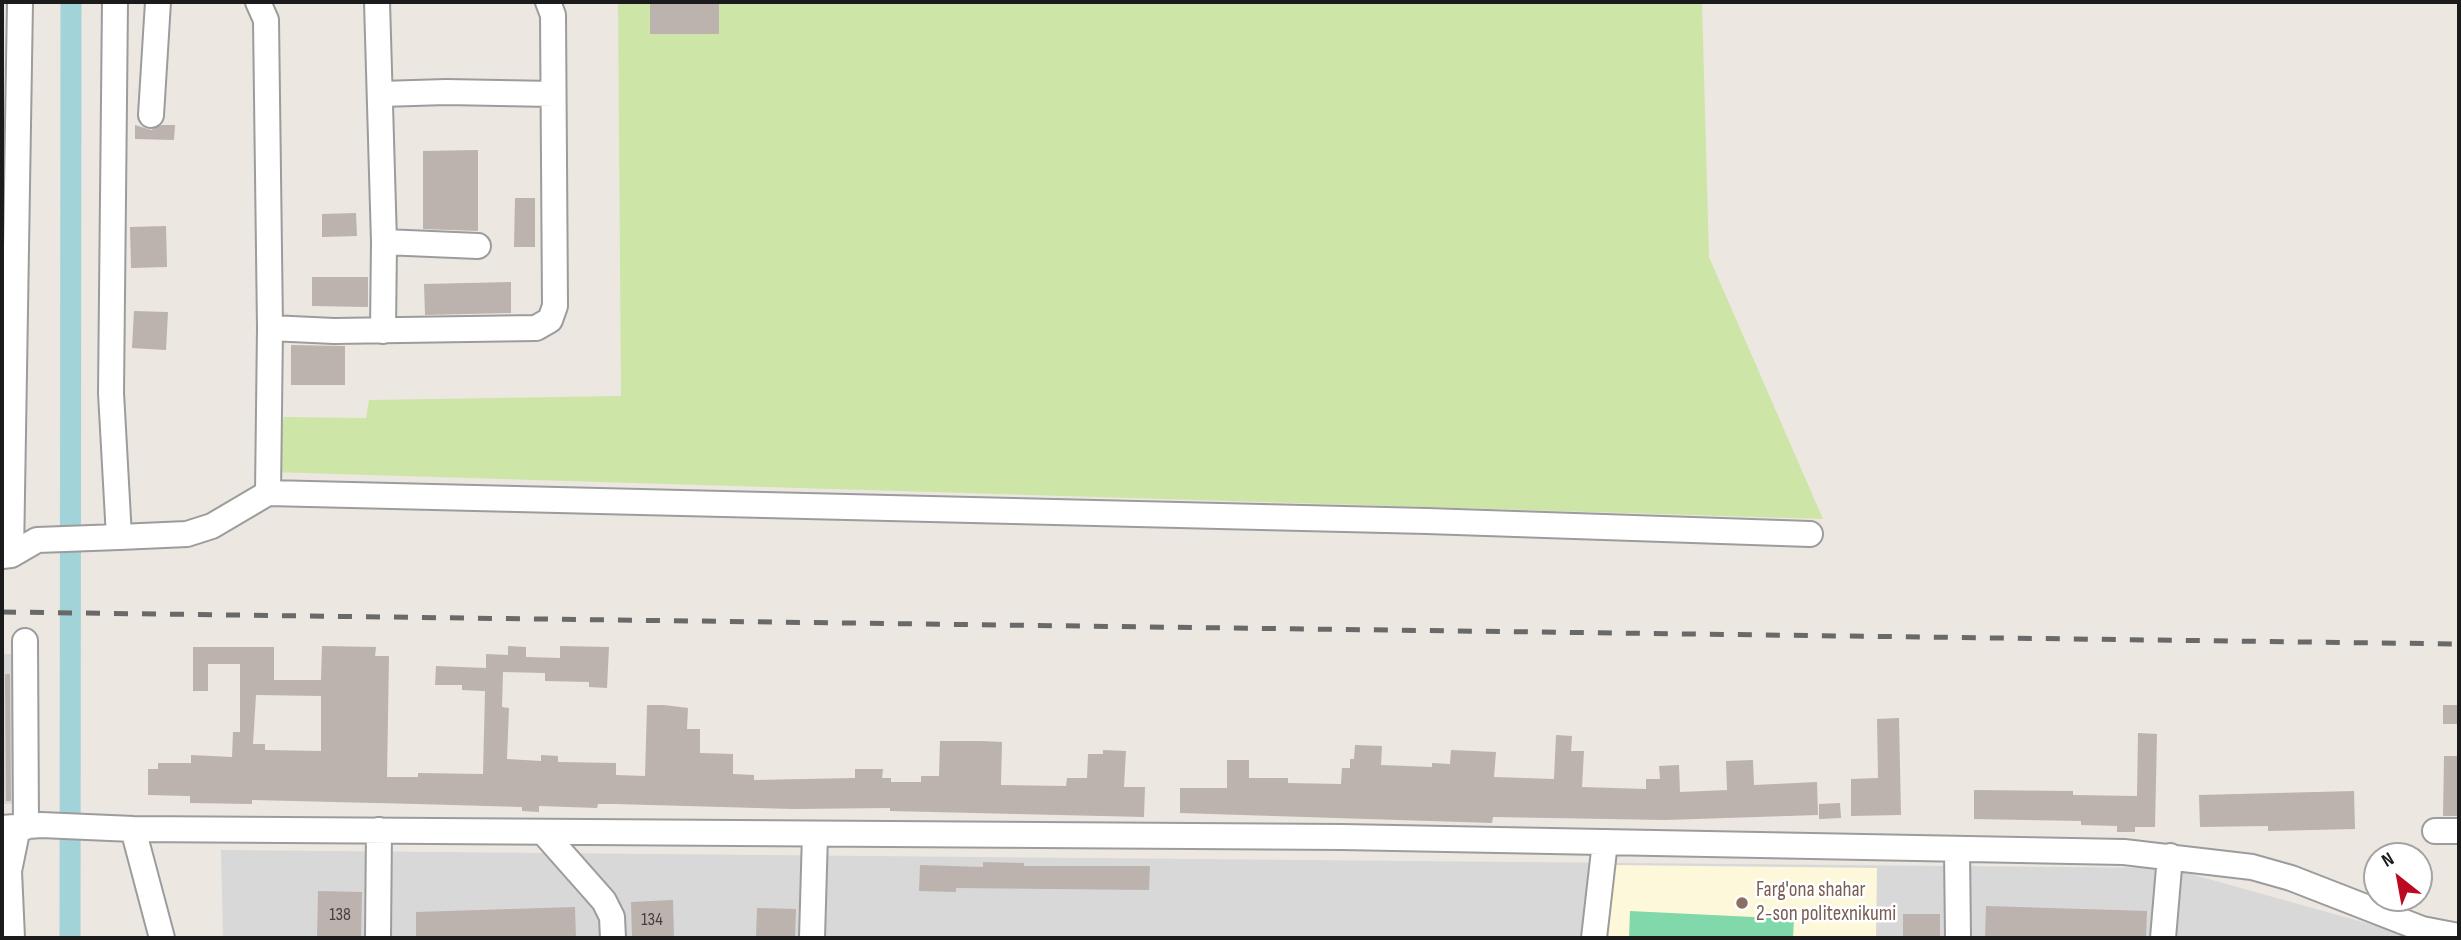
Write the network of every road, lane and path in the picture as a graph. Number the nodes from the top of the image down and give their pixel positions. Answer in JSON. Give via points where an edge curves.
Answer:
{"nodes":[{"id":1,"x":20,"y":2,"type":"edge"},
{"id":2,"x":115,"y":2,"type":"edge"},
{"id":3,"x":158,"y":2,"type":"edge"},
{"id":4,"x":258,"y":2,"type":"edge"},
{"id":5,"x":377,"y":2,"type":"edge"},
{"id":6,"x":548,"y":2,"type":"edge"},
{"id":7,"x":381,"y":94,"type":"junction"},
{"id":8,"x":553,"y":94,"type":"junction"},
{"id":9,"x":151,"y":115,"type":"dead end"},
{"id":10,"x":384,"y":242,"type":"junction"},
{"id":11,"x":478,"y":246,"type":"dead end"},
{"id":12,"x":271,"y":328,"type":"junction"},
{"id":13,"x":383,"y":331,"type":"junction"},
{"id":14,"x":268,"y":493,"type":"junction"},
{"id":15,"x":1810,"y":534,"type":"dead end"},
{"id":16,"x":119,"y":537,"type":"junction"},
{"id":17,"x":6,"y":556,"type":"edge"},
{"id":18,"x":25,"y":641,"type":"dead end"},
{"id":19,"x":16,"y":829,"type":"edge"},
{"id":20,"x":133,"y":829,"type":"junction"},
{"id":21,"x":379,"y":830,"type":"junction"},
{"id":22,"x":543,"y":832,"type":"junction"},
{"id":23,"x":815,"y":834,"type":"junction"},
{"id":24,"x":1605,"y":842,"type":"junction"},
{"id":25,"x":1957,"y":849,"type":"junction"},
{"id":26,"x":2170,"y":856,"type":"junction"},
{"id":27,"x":2459,"y":936,"type":"edge"},
{"id":28,"x":12,"y":938,"type":"edge"},
{"id":29,"x":162,"y":938,"type":"edge"},
{"id":30,"x":378,"y":938,"type":"edge"},
{"id":31,"x":612,"y":938,"type":"edge"},
{"id":32,"x":812,"y":938,"type":"edge"},
{"id":33,"x":1594,"y":938,"type":"edge"},
{"id":34,"x":1958,"y":938,"type":"edge"},
{"id":35,"x":2163,"y":938,"type":"edge"}],
"edges":[{"from":1,"to":17,"type":"street"},
{"from":2,"to":16,"type":"street","via":[[111,393]]},
{"from":3,"to":9,"type":"street"},
{"from":4,"to":12,"type":"street","via":[[267,20]]},
{"from":5,"to":7,"type":"street"},
{"from":6,"to":8,"type":"street","via":[[553,15]]},
{"from":7,"to":8,"type":"street"},
{"from":7,"to":10,"type":"street"},
{"from":8,"to":13,"type":"street","via":[[555,306],[550,320],[536,328]]},
{"from":10,"to":11,"type":"street"},
{"from":10,"to":13,"type":"street"},
{"from":12,"to":13,"type":"street"},
{"from":12,"to":14,"type":"street"},
{"from":14,"to":15,"type":"street"},
{"from":14,"to":16,"type":"street","via":[[212,526],[187,534]]},
{"from":16,"to":17,"type":"street","via":[[37,540]]},
{"from":18,"to":19,"type":"street"},
{"from":19,"to":20,"type":"street"},
{"from":19,"to":28,"type":"street","via":[[9,871]]},
{"from":20,"to":21,"type":"street"},
{"from":20,"to":29,"type":"street"},
{"from":21,"to":22,"type":"street"},
{"from":21,"to":30,"type":"street"},
{"from":22,"to":23,"type":"street"},
{"from":22,"to":31,"type":"street","via":[[604,901],[612,917]]},
{"from":23,"to":24,"type":"street"},
{"from":23,"to":32,"type":"street"},
{"from":24,"to":25,"type":"street"},
{"from":24,"to":33,"type":"street"},
{"from":25,"to":26,"type":"street"},
{"from":25,"to":34,"type":"street"},
{"from":26,"to":27,"type":"street","via":[[2241,865],[2291,878],[2422,929]]},
{"from":26,"to":35,"type":"street"}]}
